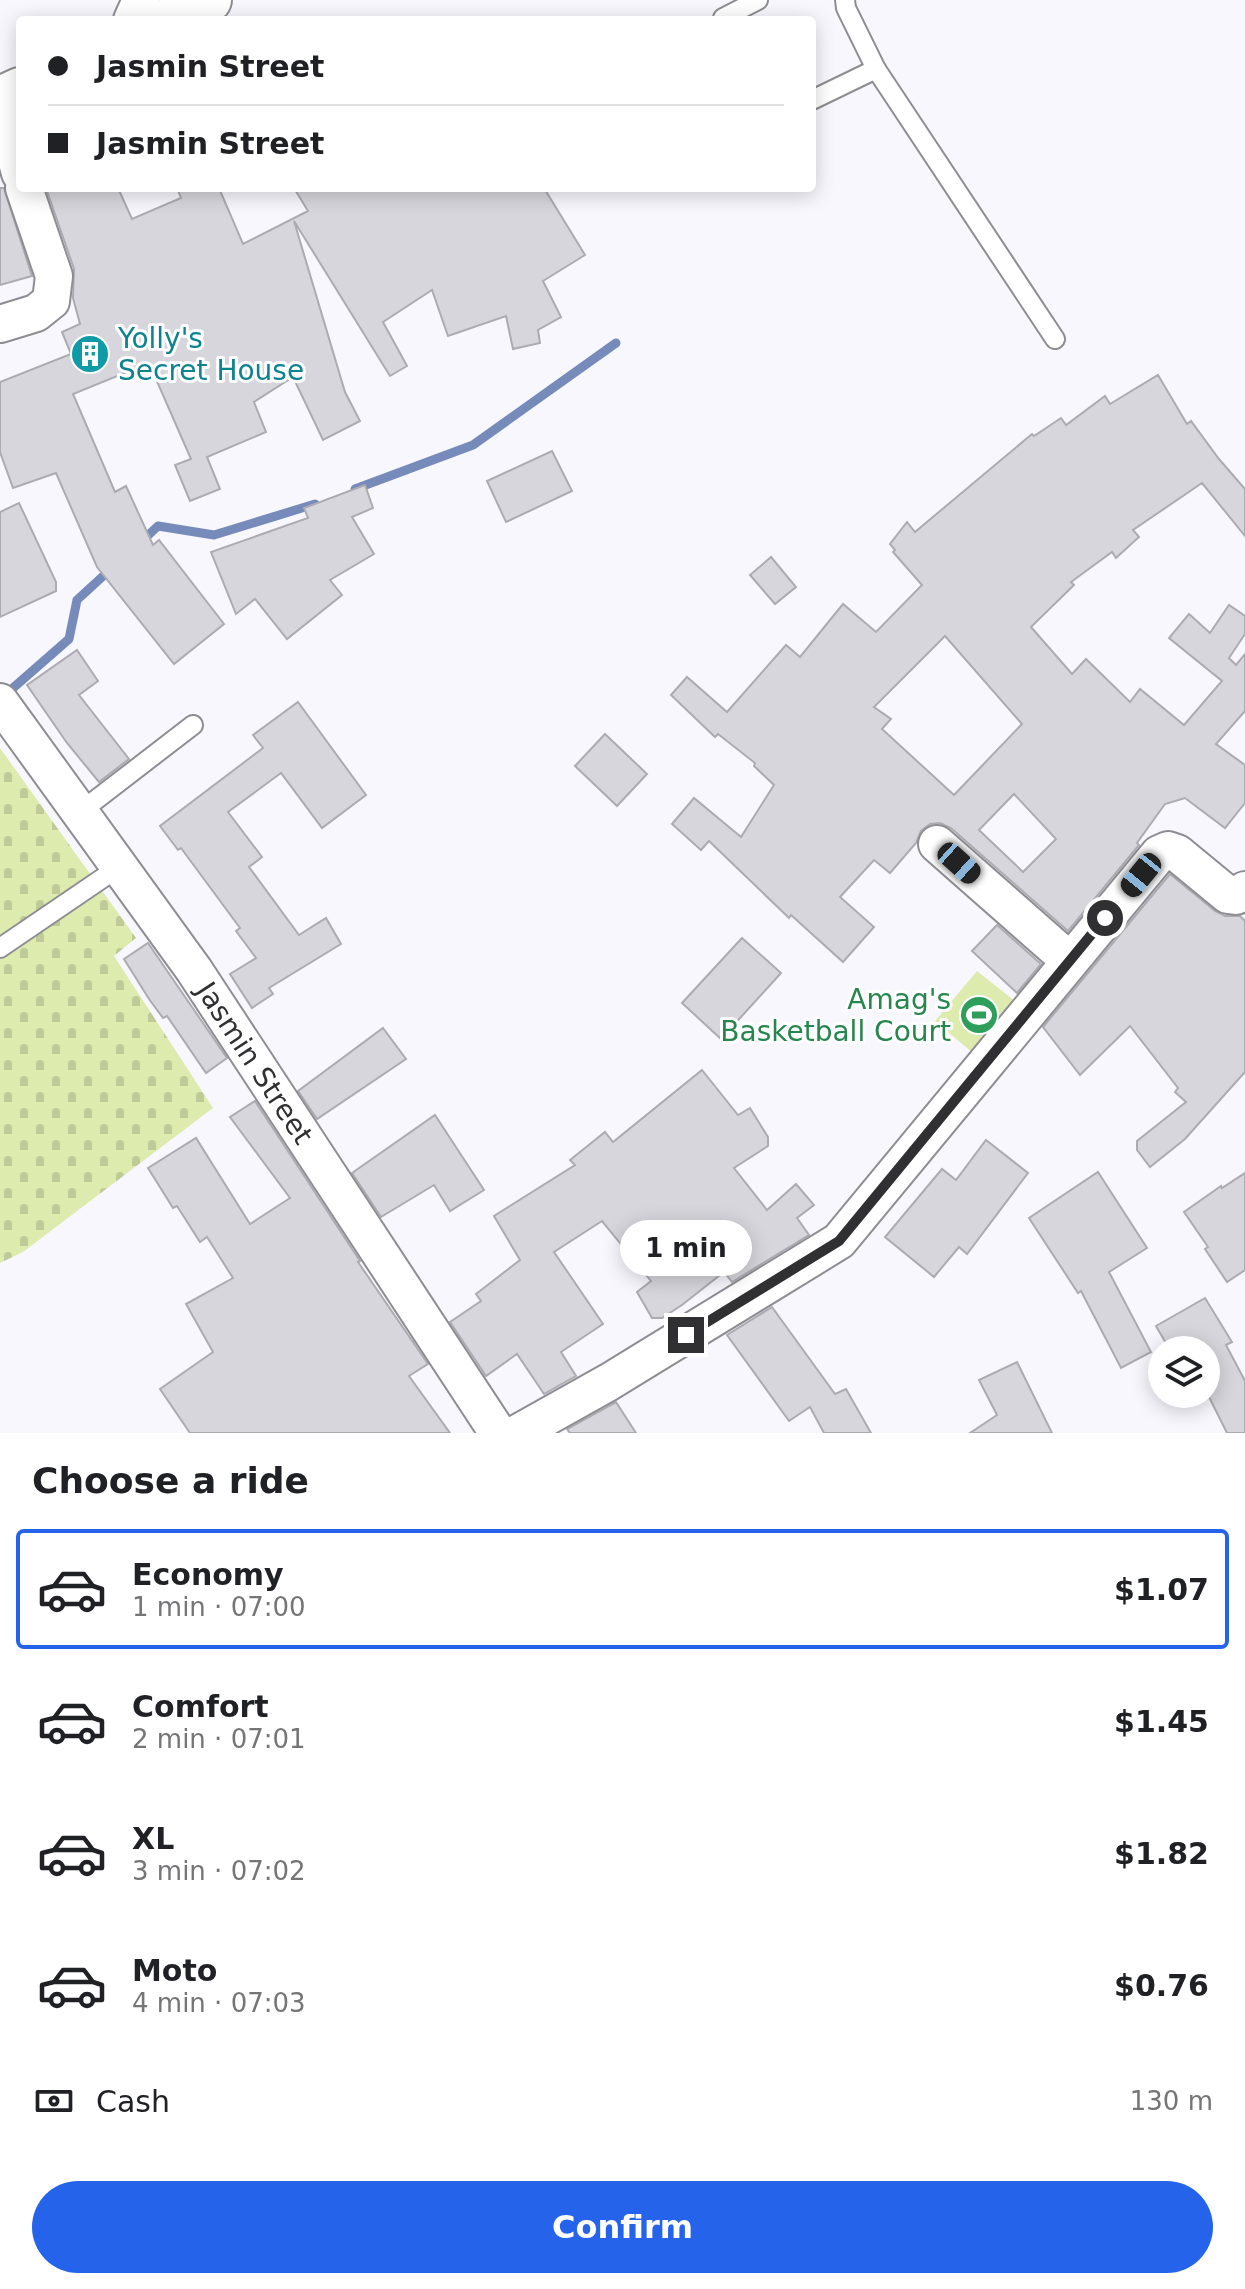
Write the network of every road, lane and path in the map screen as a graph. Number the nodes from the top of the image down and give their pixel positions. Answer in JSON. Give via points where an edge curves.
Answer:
{"nodes":[{"id":1,"x":209,"y":0,"type":"edge"},
{"id":2,"x":758,"y":0,"type":"edge"},
{"id":3,"x":845,"y":0,"type":"edge"},
{"id":4,"x":177,"y":16,"type":"edge"},
{"id":5,"x":729,"y":16,"type":"edge"},
{"id":6,"x":876,"y":69,"type":"junction"},
{"id":7,"x":816,"y":98,"type":"edge"},
{"id":8,"x":0,"y":99,"type":"edge"},
{"id":9,"x":16,"y":158,"type":"edge"},
{"id":10,"x":18,"y":206,"type":"edge"},
{"id":11,"x":0,"y":324,"type":"edge"},
{"id":12,"x":1055,"y":339,"type":"dead end"},
{"id":13,"x":0,"y":702,"type":"edge"},
{"id":14,"x":193,"y":725,"type":"dead end"},
{"id":15,"x":80,"y":812,"type":"junction"},
{"id":16,"x":937,"y":844,"type":"dead end"},
{"id":17,"x":119,"y":867,"type":"junction"},
{"id":18,"x":1245,"y":890,"type":"edge"},
{"id":19,"x":0,"y":948,"type":"edge"},
{"id":20,"x":1070,"y":961,"type":"junction"},
{"id":21,"x":498,"y":1433,"type":"edge"},
{"id":22,"x":518,"y":1433,"type":"edge"}],
"edges":[{"from":1,"to":4,"type":"main road"},
{"from":2,"to":5,"type":"lane"},
{"from":3,"to":6,"type":"lane"},
{"from":6,"to":7,"type":"lane"},
{"from":6,"to":12,"type":"lane"},
{"from":8,"to":9,"type":"street"},
{"from":10,"to":11,"type":"street","via":[[54,276],[51,301],[36,313]]},
{"from":13,"to":15,"type":"street","name":"Jasmin Street"},
{"from":14,"to":15,"type":"lane"},
{"from":15,"to":17,"type":"street","name":"Jasmin Street"},
{"from":16,"to":20,"type":"street"},
{"from":17,"to":19,"type":"lane"},
{"from":17,"to":21,"type":"street","name":"Jasmin Street","via":[[194,970]]},
{"from":18,"to":20,"type":"street","via":[[1228,895],[1168,850],[1159,854]]},
{"from":20,"to":22,"type":"street","via":[[839,1241]]}]}
